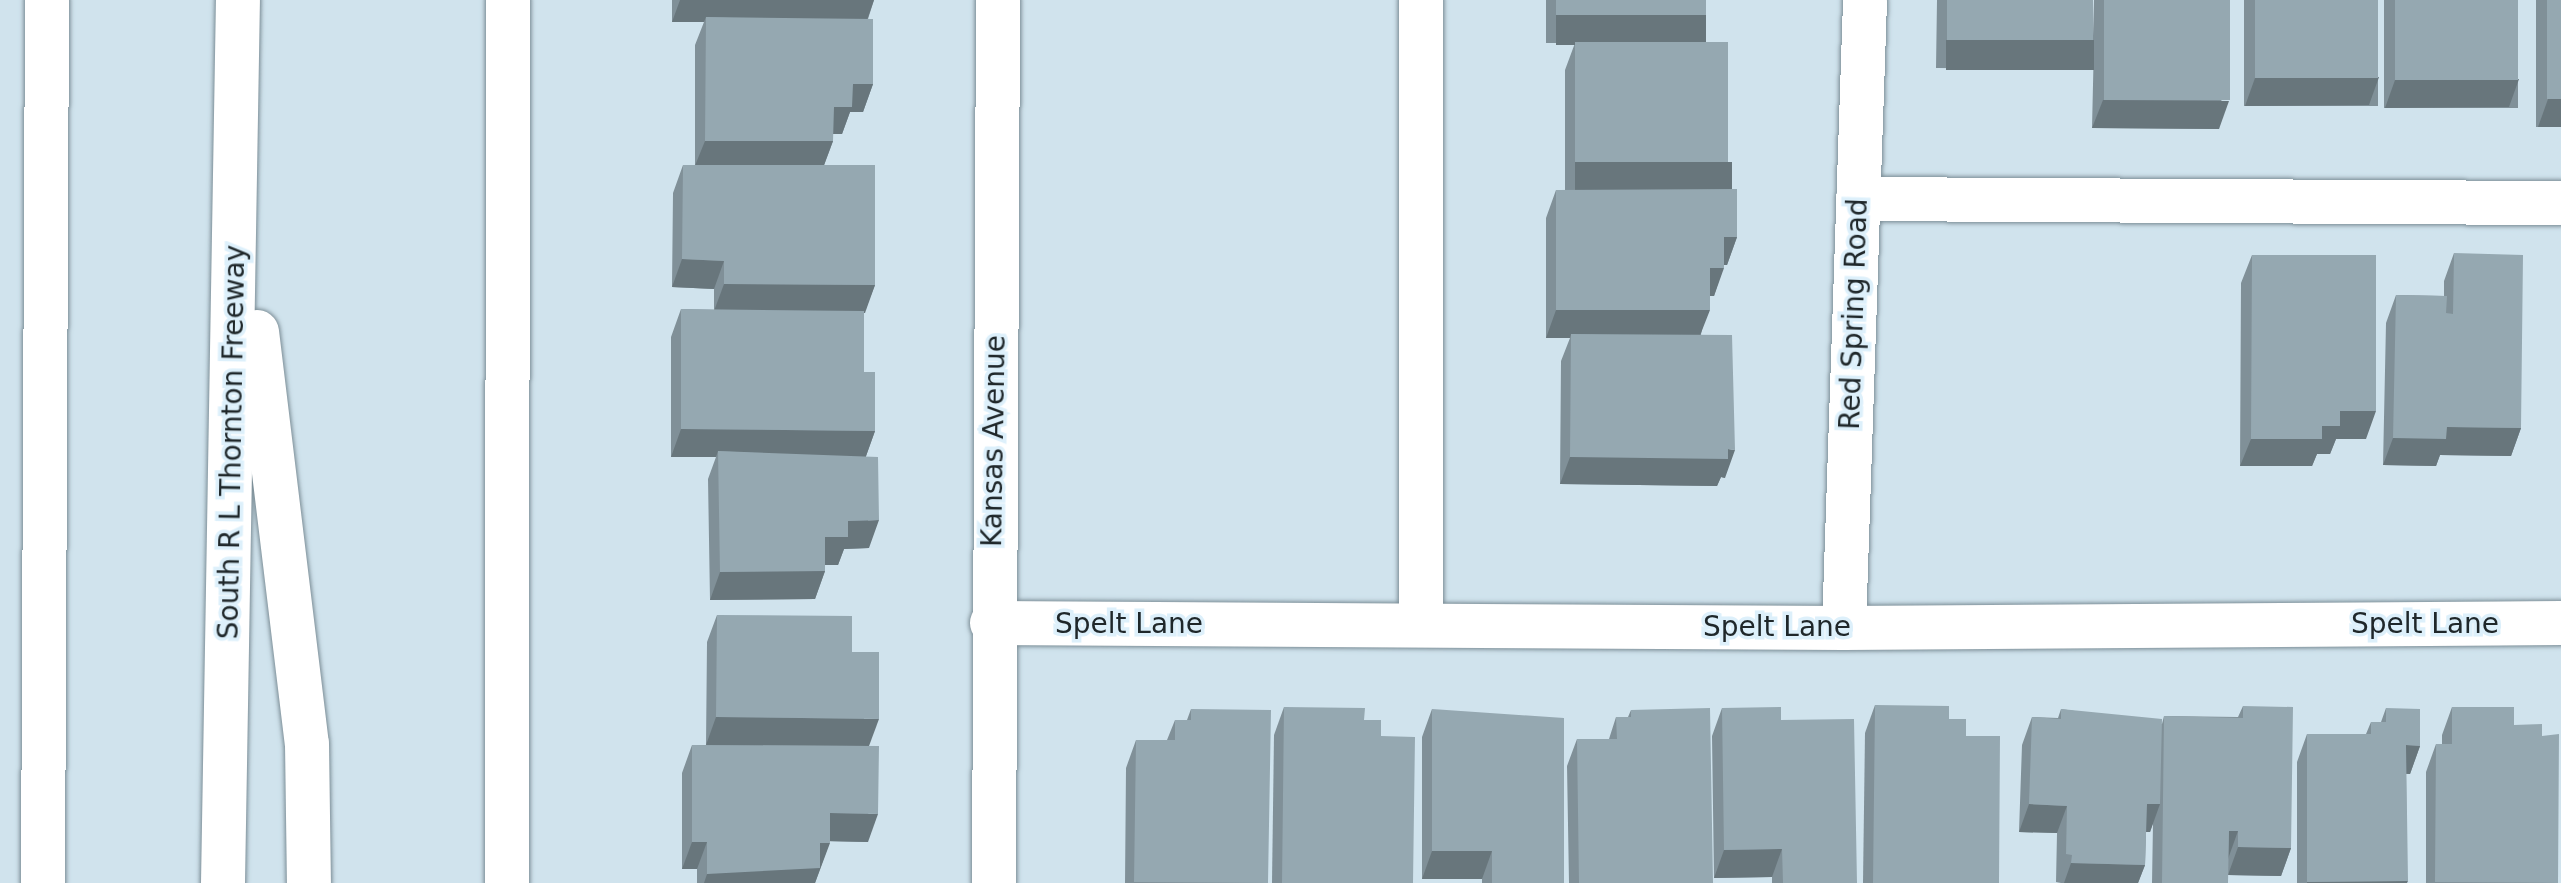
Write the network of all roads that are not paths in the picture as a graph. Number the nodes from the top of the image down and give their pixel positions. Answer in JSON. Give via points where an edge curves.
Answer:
{"nodes":[{"id":1,"x":47,"y":0,"type":"edge"},
{"id":2,"x":238,"y":0,"type":"edge"},
{"id":3,"x":508,"y":0,"type":"edge"},
{"id":4,"x":998,"y":0,"type":"edge"},
{"id":5,"x":1421,"y":0,"type":"edge"},
{"id":6,"x":1865,"y":0,"type":"edge"},
{"id":7,"x":238,"y":178,"type":"junction"},
{"id":8,"x":1858,"y":199,"type":"junction"},
{"id":9,"x":2561,"y":203,"type":"edge"},
{"id":10,"x":992,"y":623,"type":"junction"},
{"id":11,"x":2561,"y":623,"type":"edge"},
{"id":12,"x":1421,"y":625,"type":"junction"},
{"id":13,"x":1844,"y":628,"type":"junction"},
{"id":14,"x":43,"y":883,"type":"edge"},
{"id":15,"x":223,"y":883,"type":"edge"},
{"id":16,"x":309,"y":883,"type":"edge"},
{"id":17,"x":507,"y":883,"type":"edge"},
{"id":18,"x":994,"y":883,"type":"edge"}],
"edges":[{"from":1,"to":14,"type":"main road"},
{"from":2,"to":7,"type":"main road","name":"South R L Thornton Freeway"},
{"from":3,"to":17,"type":"main road"},
{"from":4,"to":10,"type":"main road","name":"Kansas Avenue"},
{"from":5,"to":12,"type":"main road"},
{"from":6,"to":8,"type":"main road","name":"Red Spring Road"},
{"from":7,"to":15,"type":"main road","name":"South R L Thornton Freeway"},
{"from":7,"to":16,"type":"main road","via":[[307,744]]},
{"from":8,"to":9,"type":"main road"},
{"from":8,"to":13,"type":"main road","name":"Red Spring Road"},
{"from":10,"to":12,"type":"main road","name":"Spelt Lane"},
{"from":10,"to":18,"type":"main road","name":"Kansas Avenue"},
{"from":11,"to":13,"type":"main road","name":"Spelt Lane"},
{"from":12,"to":13,"type":"main road","name":"Spelt Lane"}]}
